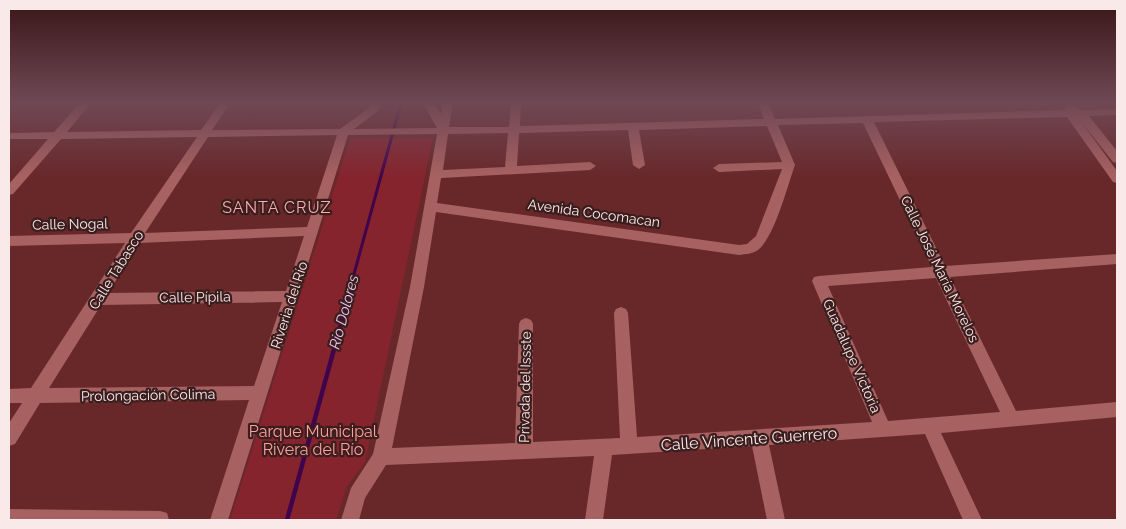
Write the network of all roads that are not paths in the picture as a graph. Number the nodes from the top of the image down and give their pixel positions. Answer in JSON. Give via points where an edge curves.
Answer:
{"nodes":[{"id":1,"x":64,"y":128,"type":"edge"},
{"id":2,"x":209,"y":128,"type":"edge"},
{"id":3,"x":349,"y":128,"type":"edge"},
{"id":4,"x":582,"y":128,"type":"edge"},
{"id":5,"x":633,"y":128,"type":"edge"},
{"id":6,"x":774,"y":128,"type":"edge"},
{"id":7,"x":871,"y":128,"type":"edge"},
{"id":8,"x":1084,"y":128,"type":"edge"},
{"id":9,"x":1089,"y":128,"type":"edge"},
{"id":10,"x":443,"y":130,"type":"junction"},
{"id":11,"x":513,"y":130,"type":"junction"},
{"id":12,"x":344,"y":131,"type":"junction"},
{"id":13,"x":424,"y":131,"type":"joint"},
{"id":14,"x":206,"y":133,"type":"junction"},
{"id":15,"x":59,"y":134,"type":"junction"},
{"id":16,"x":9,"y":136,"type":"edge"},
{"id":17,"x":1117,"y":159,"type":"edge"},
{"id":18,"x":639,"y":165,"type":"dead end"},
{"id":19,"x":789,"y":165,"type":"junction"},
{"id":20,"x":590,"y":166,"type":"dead end"},
{"id":21,"x":719,"y":168,"type":"dead end"},
{"id":22,"x":512,"y":170,"type":"junction"},
{"id":23,"x":437,"y":174,"type":"junction"},
{"id":24,"x":1117,"y":178,"type":"edge"},
{"id":25,"x":9,"y":191,"type":"edge"},
{"id":26,"x":432,"y":207,"type":"junction"},
{"id":27,"x":312,"y":231,"type":"junction"},
{"id":28,"x":135,"y":238,"type":"junction"},
{"id":29,"x":9,"y":241,"type":"edge"},
{"id":30,"x":1117,"y":259,"type":"edge"},
{"id":31,"x":942,"y":272,"type":"junction"},
{"id":32,"x":292,"y":296,"type":"junction"},
{"id":33,"x":97,"y":299,"type":"junction"},
{"id":34,"x":621,"y":313,"type":"dead end"},
{"id":35,"x":526,"y":324,"type":"dead end"},
{"id":36,"x":260,"y":393,"type":"junction"},
{"id":37,"x":9,"y":396,"type":"edge"},
{"id":38,"x":36,"y":396,"type":"junction"},
{"id":39,"x":1117,"y":410,"type":"edge"},
{"id":40,"x":1012,"y":420,"type":"junction"},
{"id":41,"x":930,"y":427,"type":"junction"},
{"id":42,"x":884,"y":430,"type":"junction"},
{"id":43,"x":9,"y":438,"type":"edge"},
{"id":44,"x":759,"y":439,"type":"junction"},
{"id":45,"x":629,"y":446,"type":"junction"},
{"id":46,"x":604,"y":447,"type":"junction"},
{"id":47,"x":524,"y":452,"type":"junction"},
{"id":48,"x":381,"y":457,"type":"junction"},
{"id":49,"x":9,"y":518,"type":"edge"},
{"id":50,"x":160,"y":520,"type":"edge"},
{"id":51,"x":219,"y":520,"type":"edge"},
{"id":52,"x":350,"y":520,"type":"edge"},
{"id":53,"x":594,"y":520,"type":"edge"},
{"id":54,"x":776,"y":520,"type":"edge"},
{"id":55,"x":973,"y":520,"type":"edge"}],
"edges":[{"from":1,"to":15,"type":"street"},
{"from":2,"to":14,"type":"street","name":"Calle Tabasco"},
{"from":3,"to":12,"type":"street"},
{"from":4,"to":11,"type":"street"},
{"from":5,"to":18,"type":"street"},
{"from":6,"to":19,"type":"street"},
{"from":7,"to":31,"type":"street","name":"Calle José María Morelos"},
{"from":8,"to":24,"type":"street"},
{"from":9,"to":17,"type":"street"},
{"from":10,"to":11,"type":"street"},
{"from":10,"to":13,"type":"street"},
{"from":10,"to":23,"type":"street"},
{"from":11,"to":22,"type":"street"},
{"from":12,"to":13,"type":"street"},
{"from":12,"to":14,"type":"street"},
{"from":12,"to":27,"type":"street","name":"Riveria del Río"},
{"from":14,"to":15,"type":"street"},
{"from":14,"to":28,"type":"street","name":"Calle Tabasco"},
{"from":15,"to":16,"type":"street"},
{"from":15,"to":25,"type":"street"},
{"from":19,"to":21,"type":"street"},
{"from":19,"to":26,"type":"street","name":"Avenida Cocomacan","via":[[762,238],[751,248],[740,250]]},
{"from":20,"to":22,"type":"street"},
{"from":22,"to":23,"type":"street"},
{"from":23,"to":26,"type":"street"},
{"from":26,"to":48,"type":"street"},
{"from":27,"to":28,"type":"street","name":"Calle Nogal"},
{"from":27,"to":32,"type":"street","name":"Riveria del Río"},
{"from":28,"to":29,"type":"street","name":"Calle Nogal"},
{"from":28,"to":33,"type":"street","name":"Calle Tabasco"},
{"from":30,"to":31,"type":"street"},
{"from":31,"to":40,"type":"street","name":"Calle José María Morelos"},
{"from":31,"to":42,"type":"street","name":"Guadalupe Victoria","via":[[819,281]]},
{"from":32,"to":33,"type":"street","name":"Calle Pípila"},
{"from":32,"to":36,"type":"street","name":"Riveria del Río"},
{"from":33,"to":38,"type":"street","name":"Calle Tabasco"},
{"from":34,"to":45,"type":"street"},
{"from":35,"to":47,"type":"street","name":"Privada del Issste"},
{"from":36,"to":38,"type":"street","name":"Prolongación Colima"},
{"from":36,"to":51,"type":"street","name":"Riveria del Río"},
{"from":37,"to":38,"type":"street","name":"Prolongación Colima"},
{"from":38,"to":43,"type":"street","name":"Calle Tabasco"},
{"from":39,"to":40,"type":"street","name":"Calle Vincente Guerrero"},
{"from":40,"to":41,"type":"street","name":"Calle Vincente Guerrero"},
{"from":41,"to":42,"type":"street","name":"Calle Vincente Guerrero"},
{"from":41,"to":55,"type":"street"},
{"from":42,"to":44,"type":"street","name":"Calle Vincente Guerrero"},
{"from":44,"to":45,"type":"street","name":"Calle Vincente Guerrero"},
{"from":44,"to":54,"type":"street"},
{"from":45,"to":46,"type":"street","name":"Calle Vincente Guerrero"},
{"from":46,"to":47,"type":"street","name":"Calle Vincente Guerrero"},
{"from":46,"to":53,"type":"street"},
{"from":47,"to":48,"type":"street","name":"Calle Vincente Guerrero"},
{"from":48,"to":52,"type":"street","via":[[357,494]]},
{"from":49,"to":50,"type":"street"}]}
